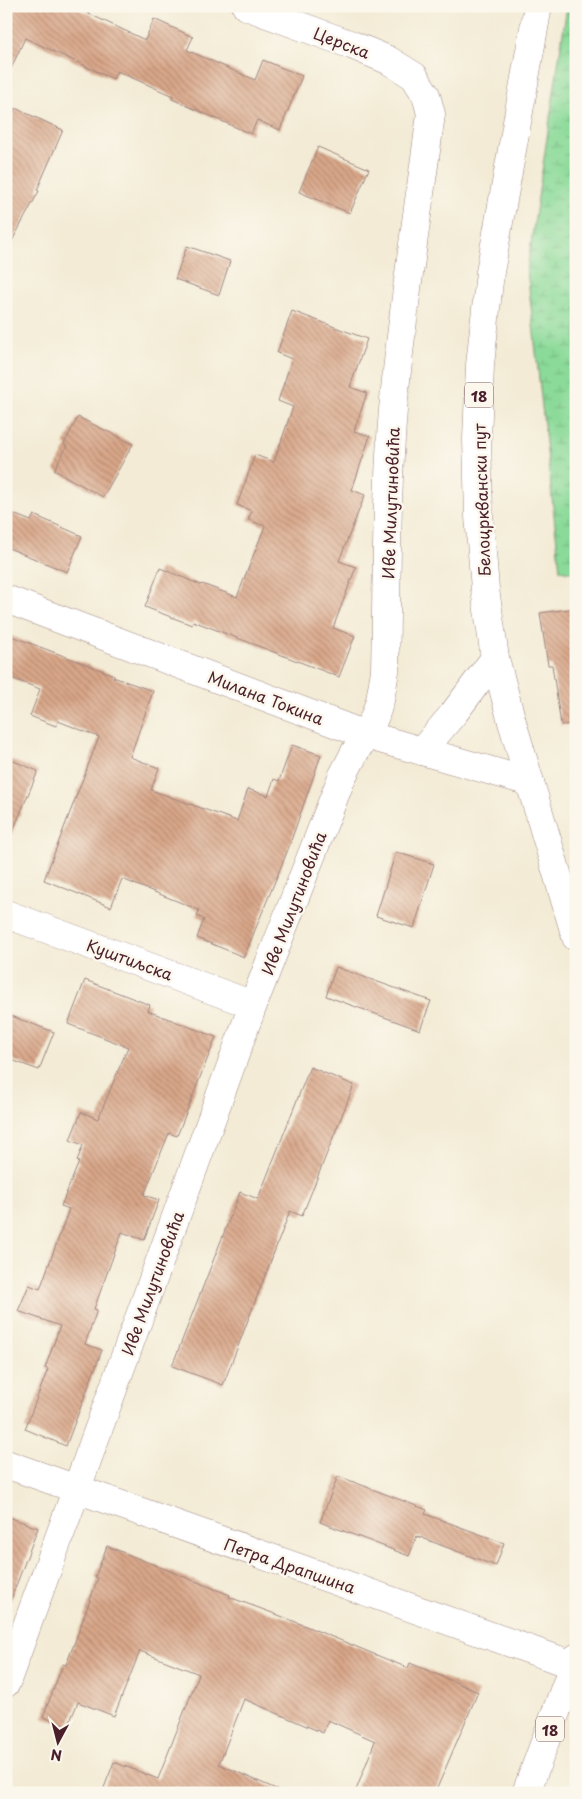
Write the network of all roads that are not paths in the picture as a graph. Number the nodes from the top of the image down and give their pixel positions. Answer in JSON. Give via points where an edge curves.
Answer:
{"nodes":[{"id":1,"x":246,"y":6,"type":"edge"},
{"id":2,"x":538,"y":6,"type":"edge"},
{"id":3,"x":426,"y":95,"type":"joint"},
{"id":4,"x":6,"y":599,"type":"edge"},
{"id":5,"x":495,"y":658,"type":"junction"},
{"id":6,"x":366,"y":736,"type":"junction"},
{"id":7,"x":422,"y":751,"type":"junction"},
{"id":8,"x":530,"y":782,"type":"junction"},
{"id":9,"x":6,"y":914,"type":"edge"},
{"id":10,"x":576,"y":937,"type":"edge"},
{"id":11,"x":253,"y":1005,"type":"junction"},
{"id":12,"x":6,"y":1464,"type":"edge"},
{"id":13,"x":76,"y":1489,"type":"junction"},
{"id":14,"x":575,"y":1661,"type":"edge"},
{"id":15,"x":6,"y":1683,"type":"edge"},
{"id":16,"x":526,"y":1793,"type":"edge"}],
"edges":[{"from":1,"to":3,"type":"street","name":"Церска","via":[[388,60],[414,76]]},
{"from":2,"to":5,"type":"street","name":"Белоцрквански пут","number":"18","via":[[490,272],[480,365],[477,439],[479,516]]},
{"from":3,"to":6,"type":"street","name":"Иве Милутиновића","via":[[431,114],[411,262],[389,478],[385,670],[380,700]]},
{"from":4,"to":6,"type":"street","name":"Милана Токина"},
{"from":5,"to":7,"type":"street"},
{"from":5,"to":8,"type":"street","name":"Белоцрквански пут","number":"18"},
{"from":6,"to":7,"type":"street","name":"Милана Токина"},
{"from":6,"to":11,"type":"street","name":"Иве Милутиновића","via":[[342,777]]},
{"from":7,"to":8,"type":"street","name":"Милана Токина"},
{"from":8,"to":10,"type":"street","number":"18"},
{"from":9,"to":11,"type":"street","name":"Куштиљска"},
{"from":11,"to":13,"type":"street","name":"Иве Милутиновића"},
{"from":12,"to":13,"type":"street","name":"Петра Драпшина"},
{"from":13,"to":14,"type":"street","name":"Петра Драпшина"},
{"from":13,"to":15,"type":"street","name":"Иве Милутиновића"},
{"from":14,"to":16,"type":"street","number":"18"}]}
